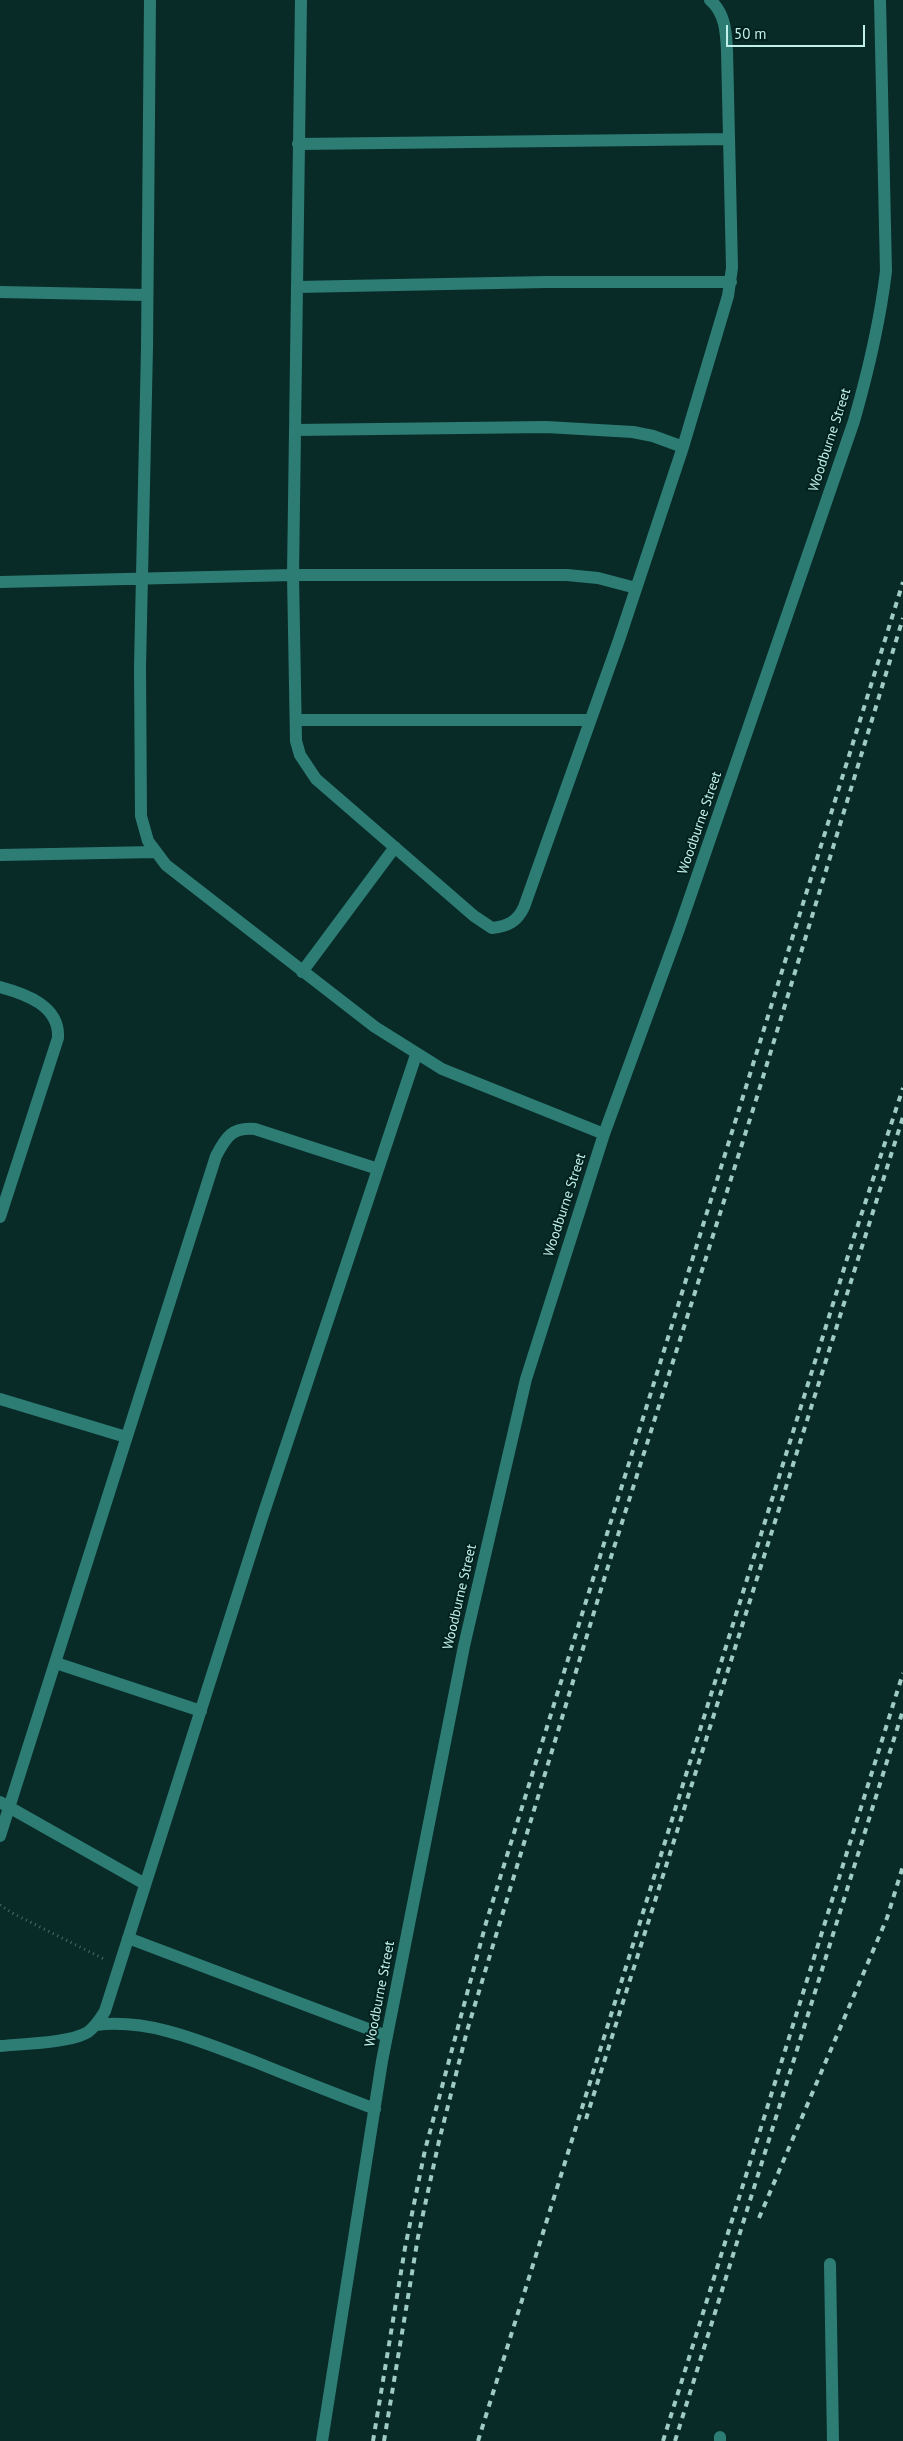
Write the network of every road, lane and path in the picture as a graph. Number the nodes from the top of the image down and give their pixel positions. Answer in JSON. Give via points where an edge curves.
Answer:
{"nodes":[{"id":1,"x":150,"y":0,"type":"edge"},
{"id":2,"x":301,"y":0,"type":"edge"},
{"id":3,"x":710,"y":0,"type":"edge"},
{"id":4,"x":880,"y":0,"type":"edge"},
{"id":5,"x":729,"y":139,"type":"junction"},
{"id":6,"x":298,"y":144,"type":"junction"},
{"id":7,"x":731,"y":282,"type":"junction"},
{"id":8,"x":296,"y":287,"type":"junction"},
{"id":9,"x":0,"y":292,"type":"edge"},
{"id":10,"x":147,"y":295,"type":"junction"},
{"id":11,"x":295,"y":430,"type":"junction"},
{"id":12,"x":683,"y":447,"type":"junction"},
{"id":13,"x":293,"y":575,"type":"junction"},
{"id":14,"x":141,"y":578,"type":"junction"},
{"id":15,"x":0,"y":582,"type":"edge"},
{"id":16,"x":636,"y":588,"type":"junction"},
{"id":17,"x":296,"y":720,"type":"junction"},
{"id":18,"x":590,"y":720,"type":"junction"},
{"id":19,"x":394,"y":848,"type":"junction"},
{"id":20,"x":155,"y":852,"type":"junction"},
{"id":21,"x":0,"y":856,"type":"edge"},
{"id":22,"x":302,"y":972,"type":"junction"},
{"id":23,"x":0,"y":987,"type":"edge"},
{"id":24,"x":416,"y":1055,"type":"junction"},
{"id":25,"x":604,"y":1134,"type":"junction"},
{"id":26,"x":378,"y":1169,"type":"junction"},
{"id":27,"x":0,"y":1217,"type":"edge"},
{"id":28,"x":0,"y":1398,"type":"edge"},
{"id":29,"x":126,"y":1437,"type":"junction"},
{"id":30,"x":56,"y":1663,"type":"junction"},
{"id":31,"x":201,"y":1711,"type":"junction"},
{"id":32,"x":5,"y":1805,"type":"edge"},
{"id":33,"x":0,"y":1836,"type":"edge"},
{"id":34,"x":145,"y":1884,"type":"junction"},
{"id":35,"x":0,"y":1905,"type":"edge"},
{"id":36,"x":128,"y":1938,"type":"junction"},
{"id":37,"x":119,"y":1967,"type":"junction"},
{"id":38,"x":96,"y":2025,"type":"junction"},
{"id":39,"x":387,"y":2036,"type":"junction"},
{"id":40,"x":0,"y":2046,"type":"edge"},
{"id":41,"x":375,"y":2109,"type":"junction"},
{"id":42,"x":830,"y":2264,"type":"dead end"},
{"id":43,"x":322,"y":2441,"type":"edge"},
{"id":44,"x":833,"y":2441,"type":"edge"}],
"edges":[{"from":1,"to":10,"type":"street"},
{"from":2,"to":6,"type":"street"},
{"from":3,"to":5,"type":"street","via":[[720,11],[726,28]]},
{"from":4,"to":25,"type":"street","name":"Woodburne Street","via":[[886,271],[868,370],[854,421],[679,930]]},
{"from":5,"to":6,"type":"street"},
{"from":5,"to":7,"type":"street"},
{"from":6,"to":8,"type":"street"},
{"from":7,"to":8,"type":"street"},
{"from":7,"to":12,"type":"street"},
{"from":8,"to":11,"type":"street"},
{"from":9,"to":10,"type":"street"},
{"from":10,"to":14,"type":"street"},
{"from":11,"to":12,"type":"street","via":[[546,428],[634,432]]},
{"from":11,"to":13,"type":"street"},
{"from":12,"to":16,"type":"street"},
{"from":13,"to":14,"type":"street"},
{"from":13,"to":16,"type":"street","via":[[567,575],[598,578]]},
{"from":13,"to":17,"type":"street"},
{"from":14,"to":15,"type":"street"},
{"from":14,"to":20,"type":"street","via":[[141,816]]},
{"from":16,"to":18,"type":"street"},
{"from":17,"to":18,"type":"street"},
{"from":17,"to":19,"type":"street","via":[[296,741],[307,768]]},
{"from":18,"to":19,"type":"street","via":[[524,908],[513,923],[492,928]]},
{"from":19,"to":22,"type":"street"},
{"from":20,"to":21,"type":"street"},
{"from":20,"to":22,"type":"street","via":[[181,878]]},
{"from":22,"to":24,"type":"street"},
{"from":23,"to":27,"type":"street","via":[[28,996],[48,1008],[59,1028]]},
{"from":24,"to":25,"type":"street","via":[[464,1079]]},
{"from":24,"to":26,"type":"street"},
{"from":25,"to":39,"type":"street","name":"Woodburne Street","via":[[526,1379],[464,1646]]},
{"from":26,"to":29,"type":"street","via":[[255,1129],[243,1128],[230,1135],[216,1156]]},
{"from":26,"to":31,"type":"street"},
{"from":28,"to":29,"type":"street"},
{"from":29,"to":30,"type":"street"},
{"from":30,"to":31,"type":"street"},
{"from":30,"to":32,"type":"street"},
{"from":31,"to":34,"type":"street"},
{"from":32,"to":33,"type":"street"},
{"from":32,"to":34,"type":"street"},
{"from":34,"to":36,"type":"street"},
{"from":35,"to":37,"type":"path"},
{"from":36,"to":37,"type":"street"},
{"from":36,"to":39,"type":"street"},
{"from":37,"to":38,"type":"street","via":[[105,2011]]},
{"from":38,"to":40,"type":"street","via":[[86,2034],[71,2038]]},
{"from":38,"to":41,"type":"street","via":[[117,2022],[185,2037]]},
{"from":39,"to":41,"type":"street","name":"Woodburne Street"},
{"from":41,"to":43,"type":"street","name":"Woodburne Street"},
{"from":42,"to":44,"type":"street"}]}
